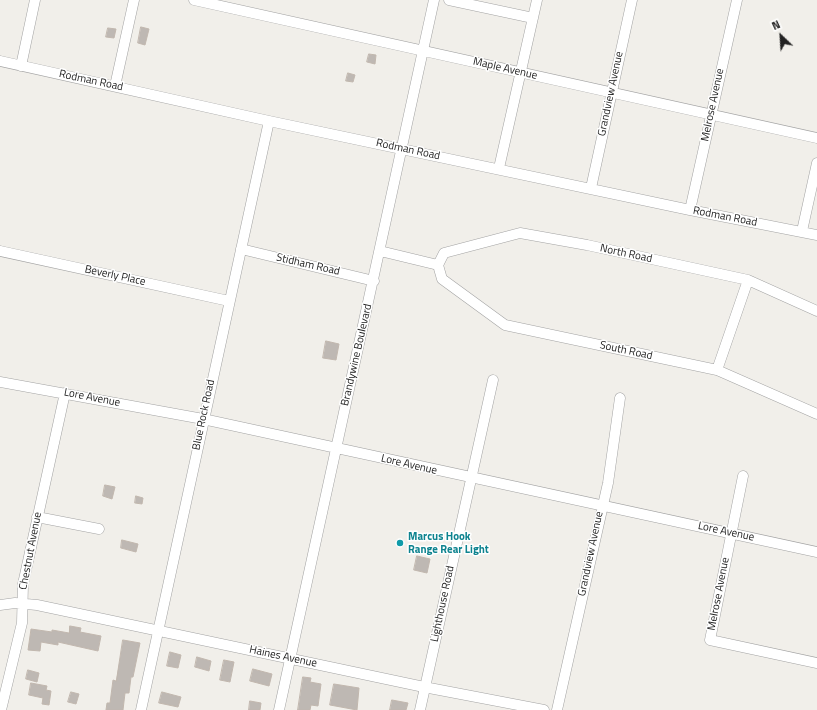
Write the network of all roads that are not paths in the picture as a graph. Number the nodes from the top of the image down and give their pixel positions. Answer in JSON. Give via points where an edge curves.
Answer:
{"nodes":[{"id":1,"x":35,"y":0,"type":"edge"},
{"id":2,"x":134,"y":0,"type":"edge"},
{"id":3,"x":194,"y":0,"type":"edge"},
{"id":4,"x":434,"y":0,"type":"edge"},
{"id":5,"x":449,"y":0,"type":"edge"},
{"id":6,"x":536,"y":0,"type":"edge"},
{"id":7,"x":632,"y":0,"type":"edge"},
{"id":8,"x":736,"y":0,"type":"edge"},
{"id":9,"x":240,"y":5,"type":"edge"},
{"id":10,"x":533,"y":18,"type":"junction"},
{"id":11,"x":423,"y":50,"type":"junction"},
{"id":12,"x":0,"y":61,"type":"edge"},
{"id":13,"x":21,"y":66,"type":"junction"},
{"id":14,"x":520,"y":72,"type":"junction"},
{"id":15,"x":115,"y":86,"type":"junction"},
{"id":16,"x":612,"y":92,"type":"junction"},
{"id":17,"x":711,"y":115,"type":"junction"},
{"id":18,"x":269,"y":121,"type":"junction"},
{"id":19,"x":817,"y":138,"type":"edge"},
{"id":20,"x":402,"y":149,"type":"junction"},
{"id":21,"x":817,"y":163,"type":"edge"},
{"id":22,"x":499,"y":168,"type":"junction"},
{"id":23,"x":591,"y":188,"type":"junction"},
{"id":24,"x":814,"y":190,"type":"edge"},
{"id":25,"x":690,"y":210,"type":"junction"},
{"id":26,"x":802,"y":231,"type":"junction"},
{"id":27,"x":817,"y":235,"type":"edge"},
{"id":28,"x":241,"y":249,"type":"junction"},
{"id":29,"x":0,"y":251,"type":"edge"},
{"id":30,"x":380,"y":251,"type":"junction"},
{"id":31,"x":438,"y":264,"type":"junction"},
{"id":32,"x":748,"y":280,"type":"junction"},
{"id":33,"x":374,"y":281,"type":"junction"},
{"id":34,"x":229,"y":301,"type":"junction"},
{"id":35,"x":817,"y":311,"type":"edge"},
{"id":36,"x":717,"y":370,"type":"junction"},
{"id":37,"x":493,"y":380,"type":"dead end"},
{"id":38,"x":0,"y":382,"type":"edge"},
{"id":39,"x":65,"y":393,"type":"junction"},
{"id":40,"x":620,"y":398,"type":"dead end"},
{"id":41,"x":817,"y":414,"type":"edge"},
{"id":42,"x":204,"y":419,"type":"junction"},
{"id":43,"x":337,"y":449,"type":"junction"},
{"id":44,"x":742,"y":476,"type":"dead end"},
{"id":45,"x":470,"y":478,"type":"junction"},
{"id":46,"x":602,"y":506,"type":"junction"},
{"id":47,"x":37,"y":517,"type":"junction"},
{"id":48,"x":99,"y":529,"type":"dead end"},
{"id":49,"x":731,"y":534,"type":"junction"},
{"id":50,"x":817,"y":552,"type":"edge"},
{"id":51,"x":23,"y":603,"type":"junction"},
{"id":52,"x":0,"y":605,"type":"edge"},
{"id":53,"x":158,"y":629,"type":"junction"},
{"id":54,"x":291,"y":659,"type":"junction"},
{"id":55,"x":817,"y":663,"type":"edge"},
{"id":56,"x":424,"y":687,"type":"junction"},
{"id":57,"x":1,"y":710,"type":"edge"},
{"id":58,"x":141,"y":710,"type":"edge"},
{"id":59,"x":279,"y":710,"type":"edge"},
{"id":60,"x":420,"y":710,"type":"edge"},
{"id":61,"x":544,"y":710,"type":"edge"},
{"id":62,"x":557,"y":710,"type":"edge"}],
"edges":[{"from":1,"to":13,"type":"street"},
{"from":2,"to":15,"type":"street"},
{"from":3,"to":9,"type":"street","name":"Maple Avenue"},
{"from":4,"to":11,"type":"street","name":"Brandywine Boulevard"},
{"from":5,"to":10,"type":"street"},
{"from":6,"to":10,"type":"street"},
{"from":7,"to":16,"type":"street","name":"Grandview Avenue"},
{"from":8,"to":17,"type":"street","name":"Melrose Avenue"},
{"from":9,"to":11,"type":"street","name":"Maple Avenue"},
{"from":10,"to":14,"type":"street"},
{"from":11,"to":14,"type":"street","name":"Maple Avenue"},
{"from":11,"to":20,"type":"street","name":"Brandywine Boulevard"},
{"from":12,"to":13,"type":"street","name":"Rodman Road"},
{"from":13,"to":15,"type":"street","name":"Rodman Road"},
{"from":14,"to":16,"type":"street","name":"Maple Avenue"},
{"from":14,"to":22,"type":"street"},
{"from":15,"to":18,"type":"street","name":"Rodman Road"},
{"from":16,"to":17,"type":"street","name":"Maple Avenue"},
{"from":16,"to":23,"type":"street","name":"Grandview Avenue"},
{"from":17,"to":19,"type":"street","name":"Maple Avenue"},
{"from":17,"to":25,"type":"street","name":"Melrose Avenue"},
{"from":18,"to":20,"type":"street","name":"Rodman Road"},
{"from":18,"to":28,"type":"street","name":"Blue Rock Road"},
{"from":20,"to":22,"type":"street","name":"Rodman Road"},
{"from":20,"to":30,"type":"street","name":"Brandywine Boulevard"},
{"from":21,"to":24,"type":"street"},
{"from":22,"to":23,"type":"street","name":"Rodman Road"},
{"from":23,"to":25,"type":"street","name":"Rodman Road"},
{"from":24,"to":26,"type":"street"},
{"from":25,"to":26,"type":"street","name":"Rodman Road"},
{"from":26,"to":27,"type":"street","name":"Rodman Road"},
{"from":28,"to":33,"type":"street","name":"Stidham Road"},
{"from":28,"to":34,"type":"street","name":"Blue Rock Road"},
{"from":29,"to":34,"type":"street","name":"Beverly Place"},
{"from":30,"to":31,"type":"street"},
{"from":30,"to":33,"type":"street","name":"Brandywine Boulevard"},
{"from":31,"to":32,"type":"street","name":"North Road","via":[[444,253],[520,233]]},
{"from":31,"to":36,"type":"street","name":"South Road","via":[[442,279],[505,324]]},
{"from":32,"to":35,"type":"street","name":"North Road"},
{"from":32,"to":36,"type":"street"},
{"from":33,"to":43,"type":"street","name":"Brandywine Boulevard"},
{"from":34,"to":42,"type":"street","name":"Blue Rock Road"},
{"from":36,"to":41,"type":"street","name":"South Road"},
{"from":37,"to":45,"type":"street","name":"Lighthouse Road"},
{"from":38,"to":39,"type":"street","name":"Lore Avenue"},
{"from":39,"to":42,"type":"street","name":"Lore Avenue"},
{"from":39,"to":47,"type":"street","name":"Chestnut Avenue"},
{"from":40,"to":46,"type":"street","name":"Grandview Avenue","via":[[611,468]]},
{"from":42,"to":43,"type":"street","name":"Lore Avenue"},
{"from":42,"to":53,"type":"street","name":"Blue Rock Road"},
{"from":43,"to":45,"type":"street","name":"Lore Avenue"},
{"from":43,"to":54,"type":"street","name":"Brandywine Boulevard"},
{"from":44,"to":49,"type":"street","name":"Melrose Avenue"},
{"from":45,"to":46,"type":"street","name":"Lore Avenue"},
{"from":45,"to":56,"type":"street","name":"Lighthouse Road"},
{"from":46,"to":49,"type":"street","name":"Lore Avenue"},
{"from":46,"to":62,"type":"street","name":"Grandview Avenue"},
{"from":47,"to":48,"type":"street"},
{"from":47,"to":51,"type":"street","name":"Chestnut Avenue","via":[[23,584]]},
{"from":49,"to":50,"type":"street","name":"Lore Avenue"},
{"from":49,"to":55,"type":"street","name":"Melrose Avenue","via":[[710,640]]},
{"from":51,"to":52,"type":"street","name":"Haines Avenue"},
{"from":51,"to":53,"type":"street","name":"Haines Avenue"},
{"from":51,"to":57,"type":"street","name":"Chestnut Avenue","via":[[22,623]]},
{"from":53,"to":54,"type":"street","name":"Haines Avenue"},
{"from":53,"to":58,"type":"street","name":"Blue Rock Road"},
{"from":54,"to":56,"type":"street","name":"Haines Avenue"},
{"from":54,"to":59,"type":"street","name":"Brandywine Boulevard"},
{"from":56,"to":60,"type":"street","name":"Lighthouse Road"},
{"from":56,"to":61,"type":"street","name":"Haines Avenue"}]}
